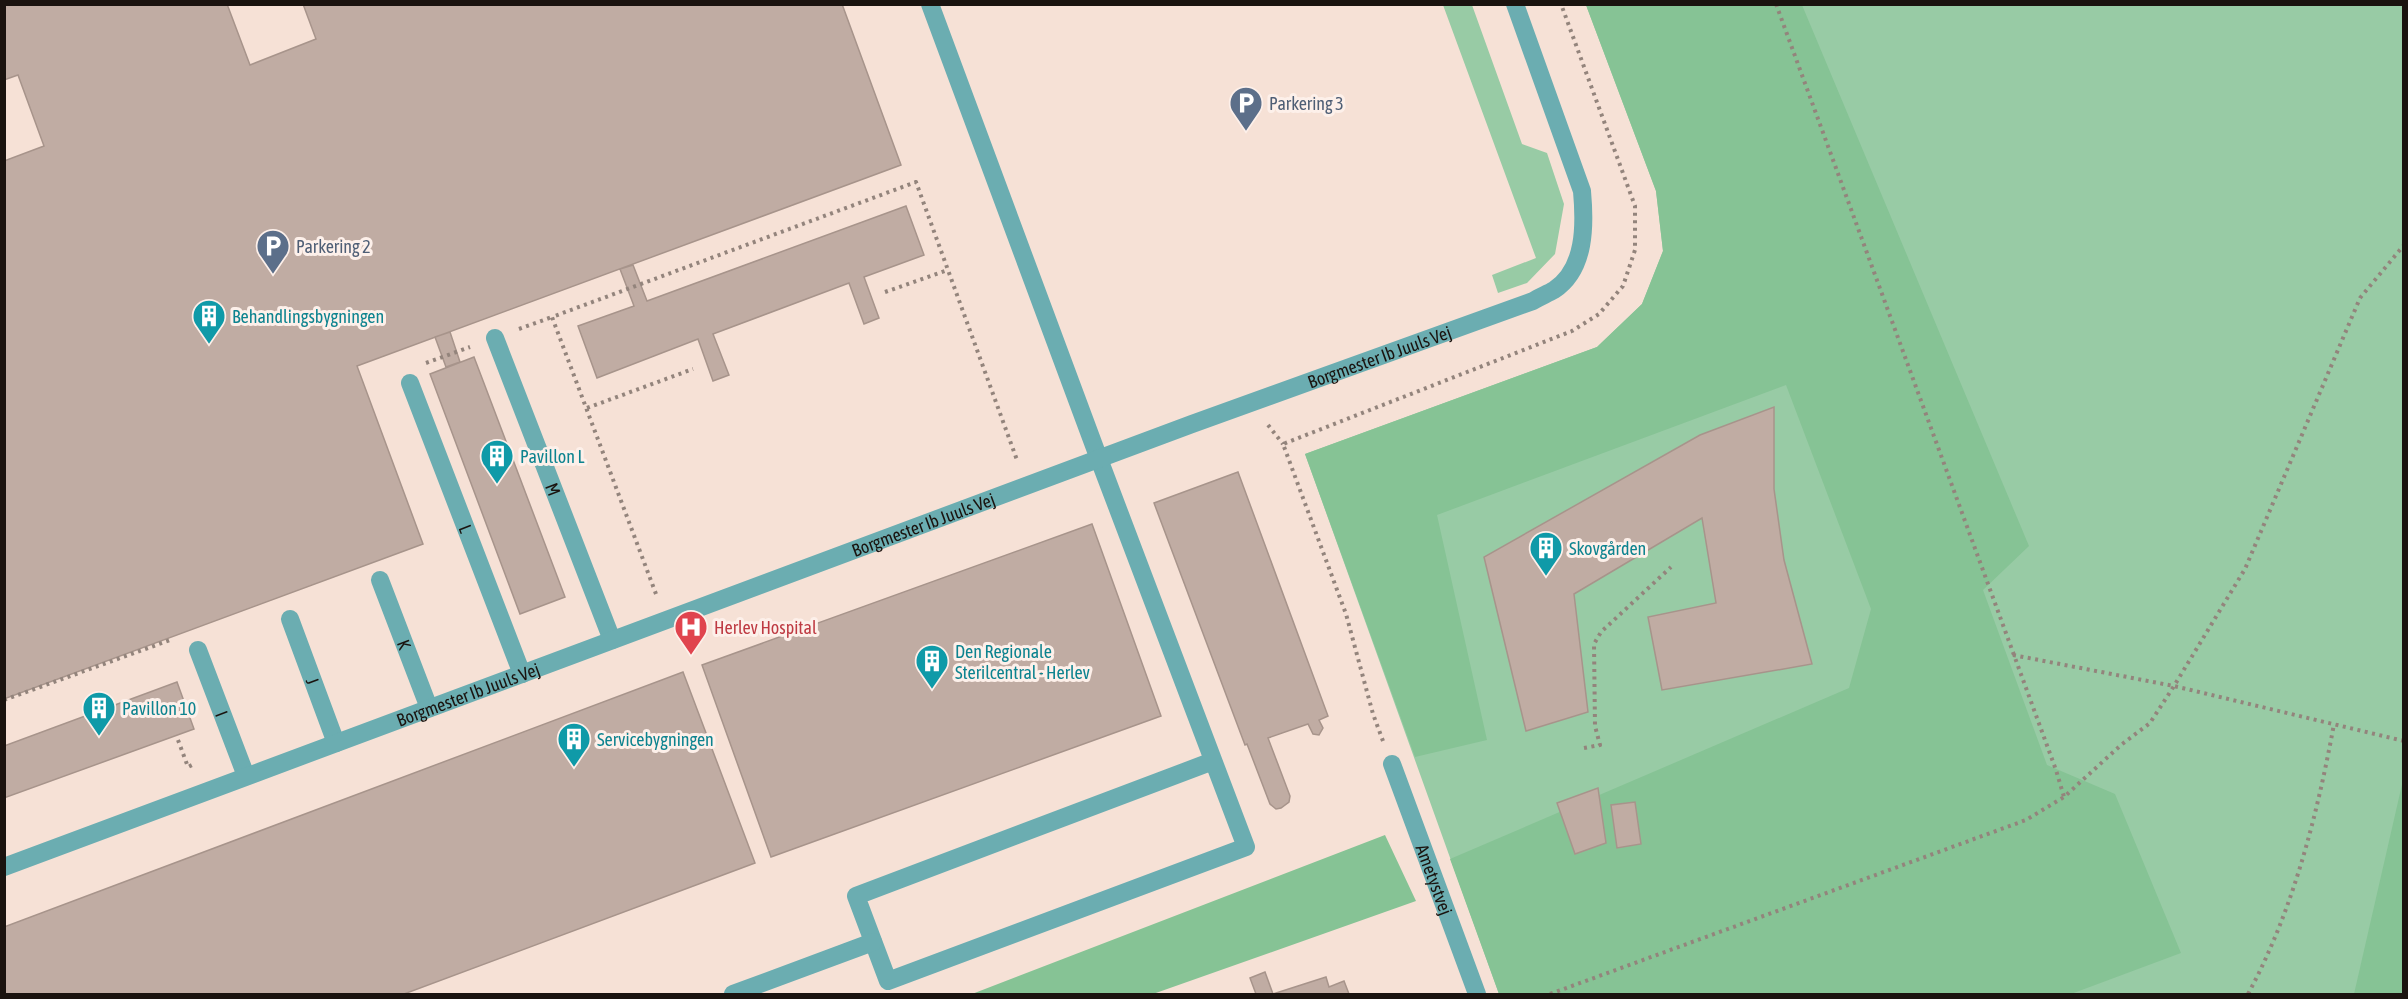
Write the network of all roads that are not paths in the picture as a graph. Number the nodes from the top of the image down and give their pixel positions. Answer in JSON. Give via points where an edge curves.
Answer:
{"nodes":[{"id":1,"x":930,"y":4,"type":"edge"},
{"id":2,"x":1515,"y":4,"type":"edge"},
{"id":3,"x":495,"y":338,"type":"dead end"},
{"id":4,"x":410,"y":382,"type":"dead end"},
{"id":5,"x":1099,"y":459,"type":"junction"},
{"id":6,"x":380,"y":580,"type":"dead end"},
{"id":7,"x":290,"y":619,"type":"dead end"},
{"id":8,"x":612,"y":640,"type":"junction"},
{"id":9,"x":198,"y":650,"type":"dead end"},
{"id":10,"x":522,"y":674,"type":"junction"},
{"id":11,"x":429,"y":708,"type":"junction"},
{"id":12,"x":336,"y":743,"type":"junction"},
{"id":13,"x":1214,"y":761,"type":"junction"},
{"id":14,"x":1392,"y":764,"type":"road end"},
{"id":15,"x":246,"y":776,"type":"junction"},
{"id":16,"x":4,"y":867,"type":"edge"},
{"id":17,"x":873,"y":942,"type":"junction"},
{"id":18,"x":733,"y":994,"type":"edge"},
{"id":19,"x":1477,"y":994,"type":"edge"}],
"edges":[{"from":1,"to":5,"type":"street"},
{"from":2,"to":5,"type":"street","name":"Borgmester Ib Juuls Vej","via":[[1582,191],[1585,223],[1581,248],[1571,271],[1556,289],[1533,301]]},
{"from":3,"to":8,"type":"street","name":"M"},
{"from":4,"to":10,"type":"street","name":"L"},
{"from":5,"to":8,"type":"street","name":"Borgmester Ib Juuls Vej"},
{"from":5,"to":13,"type":"street"},
{"from":6,"to":11,"type":"street","name":"K"},
{"from":7,"to":12,"type":"street","name":"J"},
{"from":8,"to":10,"type":"street","name":"Borgmester Ib Juuls Vej"},
{"from":9,"to":15,"type":"street","name":"I"},
{"from":10,"to":11,"type":"street","name":"Borgmester Ib Juuls Vej"},
{"from":11,"to":12,"type":"street","name":"Borgmester Ib Juuls Vej"},
{"from":12,"to":15,"type":"street","name":"Borgmester Ib Juuls Vej"},
{"from":13,"to":17,"type":"street","via":[[856,896]]},
{"from":13,"to":17,"type":"street","via":[[1246,847],[888,981]]},
{"from":14,"to":19,"type":"street","name":"Ametystvej"},
{"from":15,"to":16,"type":"street","name":"Borgmester Ib Juuls Vej"},
{"from":17,"to":18,"type":"street"}]}
